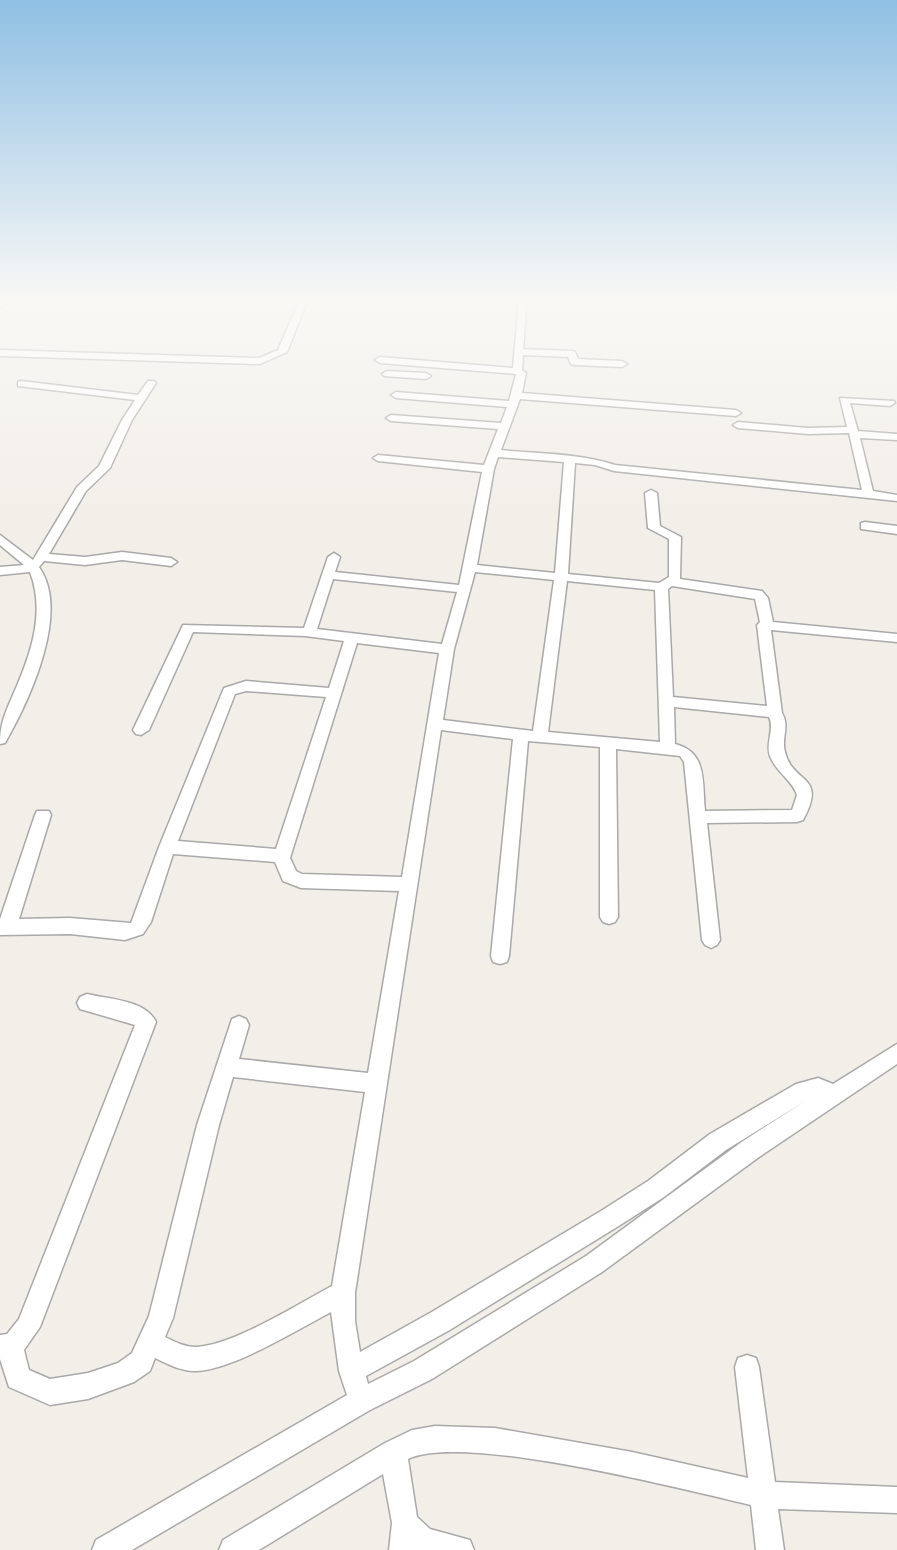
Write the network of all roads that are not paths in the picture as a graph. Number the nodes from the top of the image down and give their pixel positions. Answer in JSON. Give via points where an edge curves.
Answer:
{"nodes":[{"id":1,"x":435,"y":371,"type":"edge"},
{"id":2,"x":517,"y":371,"type":"edge"},
{"id":3,"x":387,"y":374,"type":"dead end"},
{"id":4,"x":440,"y":377,"type":"dead end"},
{"id":5,"x":453,"y":378,"type":"dead end"},
{"id":6,"x":151,"y":383,"type":"dead end"},
{"id":7,"x":21,"y":384,"type":"dead end"},
{"id":8,"x":517,"y":388,"type":"junction"},
{"id":9,"x":396,"y":394,"type":"dead end"},
{"id":10,"x":141,"y":398,"type":"junction"},
{"id":11,"x":890,"y":403,"type":"dead end"},
{"id":12,"x":736,"y":413,"type":"dead end"},
{"id":13,"x":391,"y":418,"type":"dead end"},
{"id":14,"x":738,"y":425,"type":"dead end"},
{"id":15,"x":504,"y":426,"type":"junction"},
{"id":16,"x":852,"y":432,"type":"junction"},
{"id":17,"x":897,"y":437,"type":"edge"},
{"id":18,"x":378,"y":458,"type":"dead end"},
{"id":19,"x":570,"y":459,"type":"junction"},
{"id":20,"x":491,"y":461,"type":"junction"},
{"id":21,"x":651,"y":493,"type":"dead end"},
{"id":22,"x":867,"y":494,"type":"junction"},
{"id":23,"x":897,"y":498,"type":"edge"},
{"id":24,"x":865,"y":527,"type":"dead end"},
{"id":25,"x":897,"y":530,"type":"edge"},
{"id":26,"x":0,"y":539,"type":"edge"},
{"id":27,"x":334,"y":557,"type":"dead end"},
{"id":28,"x":38,"y":562,"type":"junction"},
{"id":29,"x":172,"y":562,"type":"dead end"},
{"id":30,"x":470,"y":568,"type":"junction"},
{"id":31,"x":0,"y":571,"type":"edge"},
{"id":32,"x":328,"y":575,"type":"junction"},
{"id":33,"x":561,"y":578,"type":"junction"},
{"id":34,"x":666,"y":584,"type":"junction"},
{"id":35,"x":462,"y":589,"type":"junction"},
{"id":36,"x":767,"y":624,"type":"junction"},
{"id":37,"x":309,"y":632,"type":"junction"},
{"id":38,"x":352,"y":638,"type":"junction"},
{"id":39,"x":897,"y":638,"type":"edge"},
{"id":40,"x":447,"y":649,"type":"junction"},
{"id":41,"x":333,"y":693,"type":"junction"},
{"id":42,"x":664,"y":701,"type":"junction"},
{"id":43,"x":775,"y":713,"type":"junction"},
{"id":44,"x":435,"y":724,"type":"junction"},
{"id":45,"x":141,"y":730,"type":"dead end"},
{"id":46,"x":521,"y":735,"type":"junction"},
{"id":47,"x":540,"y":735,"type":"junction"},
{"id":48,"x":0,"y":740,"type":"edge"},
{"id":49,"x":608,"y":743,"type":"junction"},
{"id":50,"x":668,"y":748,"type":"junction"},
{"id":51,"x":43,"y":815,"type":"dead end"},
{"id":52,"x":696,"y":817,"type":"junction"},
{"id":53,"x":167,"y":846,"type":"junction"},
{"id":54,"x":282,"y":856,"type":"junction"},
{"id":55,"x":411,"y":884,"type":"junction"},
{"id":56,"x":608,"y":917,"type":"dead end"},
{"id":57,"x":4,"y":927,"type":"edge"},
{"id":58,"x":711,"y":940,"type":"dead end"},
{"id":59,"x":500,"y":956,"type":"dead end"},
{"id":60,"x":87,"y":1003,"type":"dead end"},
{"id":61,"x":239,"y":1025,"type":"dead end"},
{"id":62,"x":897,"y":1053,"type":"edge"},
{"id":63,"x":225,"y":1067,"type":"junction"},
{"id":64,"x":378,"y":1084,"type":"junction"},
{"id":65,"x":834,"y":1094,"type":"junction"},
{"id":66,"x":343,"y":1293,"type":"junction"},
{"id":67,"x":152,"y":1343,"type":"junction"},
{"id":68,"x":5,"y":1346,"type":"edge"},
{"id":69,"x":747,"y":1367,"type":"dead end"},
{"id":70,"x":351,"y":1371,"type":"junction"},
{"id":71,"x":361,"y":1401,"type":"junction"},
{"id":72,"x":394,"y":1452,"type":"junction"},
{"id":73,"x":764,"y":1495,"type":"junction"},
{"id":74,"x":897,"y":1500,"type":"edge"},
{"id":75,"x":404,"y":1537,"type":"edge"},
{"id":76,"x":106,"y":1550,"type":"edge"},
{"id":77,"x":233,"y":1550,"type":"edge"},
{"id":78,"x":460,"y":1550,"type":"edge"},
{"id":79,"x":770,"y":1550,"type":"edge"}],
"edges":[{"from":1,"to":8,"type":"street"},
{"from":2,"to":8,"type":"street"},
{"from":3,"to":4,"type":"street"},
{"from":5,"to":8,"type":"street"},
{"from":6,"to":10,"type":"street"},
{"from":7,"to":10,"type":"street"},
{"from":8,"to":9,"type":"street"},
{"from":8,"to":12,"type":"street"},
{"from":8,"to":15,"type":"street"},
{"from":10,"to":28,"type":"street","via":[[104,468],[81,489]]},
{"from":11,"to":16,"type":"street","via":[[844,400]]},
{"from":13,"to":15,"type":"street"},
{"from":14,"to":16,"type":"street"},
{"from":15,"to":20,"type":"street"},
{"from":16,"to":17,"type":"street"},
{"from":16,"to":22,"type":"street"},
{"from":18,"to":20,"type":"street"},
{"from":19,"to":20,"type":"street"},
{"from":19,"to":22,"type":"street","via":[[622,470]]},
{"from":19,"to":33,"type":"street"},
{"from":20,"to":30,"type":"street"},
{"from":21,"to":34,"type":"street","via":[[655,531],[674,537],[675,574]]},
{"from":22,"to":23,"type":"street"},
{"from":24,"to":25,"type":"street"},
{"from":26,"to":28,"type":"street"},
{"from":27,"to":32,"type":"street"},
{"from":28,"to":29,"type":"street","via":[[122,555]]},
{"from":28,"to":31,"type":"street"},
{"from":28,"to":48,"type":"street","via":[[41,641]]},
{"from":30,"to":33,"type":"street"},
{"from":30,"to":35,"type":"street"},
{"from":32,"to":35,"type":"street"},
{"from":32,"to":37,"type":"street"},
{"from":33,"to":34,"type":"street"},
{"from":33,"to":47,"type":"street"},
{"from":34,"to":36,"type":"street","via":[[757,594]]},
{"from":34,"to":42,"type":"street"},
{"from":35,"to":40,"type":"street"},
{"from":36,"to":39,"type":"street"},
{"from":36,"to":43,"type":"street"},
{"from":37,"to":38,"type":"street"},
{"from":37,"to":45,"type":"street","via":[[188,628]]},
{"from":38,"to":40,"type":"street"},
{"from":38,"to":41,"type":"street"},
{"from":40,"to":44,"type":"street"},
{"from":41,"to":53,"type":"street","via":[[246,686],[229,691]]},
{"from":41,"to":54,"type":"street"},
{"from":42,"to":43,"type":"street"},
{"from":42,"to":50,"type":"street"},
{"from":43,"to":52,"type":"street","via":[[780,726],[775,747],[778,755],[804,789],[800,812],[791,818]]},
{"from":44,"to":46,"type":"street"},
{"from":44,"to":55,"type":"street"},
{"from":46,"to":47,"type":"street"},
{"from":46,"to":59,"type":"street"},
{"from":47,"to":49,"type":"street"},
{"from":49,"to":50,"type":"street"},
{"from":49,"to":56,"type":"street"},
{"from":50,"to":52,"type":"street","via":[[690,755]]},
{"from":51,"to":57,"type":"street"},
{"from":52,"to":58,"type":"street"},
{"from":53,"to":54,"type":"street"},
{"from":53,"to":57,"type":"street","via":[[137,929]]},
{"from":54,"to":55,"type":"street","via":[[293,879]]},
{"from":55,"to":64,"type":"street"},
{"from":60,"to":68,"type":"street","via":[[138,1015],[146,1022],[28,1327],[21,1339]]},
{"from":61,"to":63,"type":"street"},
{"from":62,"to":65,"type":"street"},
{"from":63,"to":64,"type":"street"},
{"from":63,"to":67,"type":"street"},
{"from":64,"to":66,"type":"street"},
{"from":65,"to":70,"type":"street","via":[[818,1088],[803,1091],[718,1142],[609,1219]]},
{"from":65,"to":71,"type":"street","via":[[594,1264],[423,1370]]},
{"from":66,"to":67,"type":"street","via":[[199,1359],[176,1355]]},
{"from":66,"to":70,"type":"street","via":[[341,1313]]},
{"from":67,"to":68,"type":"street","via":[[141,1362],[125,1373],[88,1386],[50,1392],[18,1378]]},
{"from":69,"to":73,"type":"street"},
{"from":70,"to":71,"type":"street"},
{"from":71,"to":76,"type":"street"},
{"from":72,"to":73,"type":"street","via":[[435,1438],[495,1441]]},
{"from":72,"to":75,"type":"street"},
{"from":72,"to":77,"type":"street"},
{"from":73,"to":74,"type":"street"},
{"from":73,"to":79,"type":"street"},
{"from":75,"to":78,"type":"street","via":[[413,1534]]}]}
